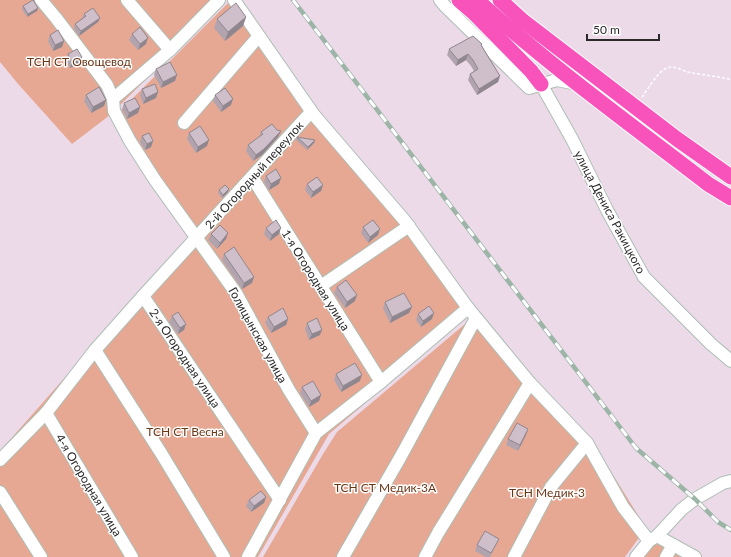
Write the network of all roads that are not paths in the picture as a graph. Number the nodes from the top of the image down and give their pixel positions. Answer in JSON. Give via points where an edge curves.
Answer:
{"nodes":[{"id":1,"x":41,"y":0,"type":"edge"},
{"id":2,"x":128,"y":0,"type":"edge"},
{"id":3,"x":219,"y":0,"type":"edge"},
{"id":4,"x":234,"y":0,"type":"edge"},
{"id":5,"x":440,"y":0,"type":"edge"},
{"id":6,"x":459,"y":0,"type":"edge"},
{"id":7,"x":477,"y":0,"type":"edge"},
{"id":8,"x":500,"y":0,"type":"edge"},
{"id":9,"x":259,"y":36,"type":"junction"},
{"id":10,"x":170,"y":50,"type":"junction"},
{"id":11,"x":541,"y":84,"type":"junction"},
{"id":12,"x":579,"y":84,"type":"junction"},
{"id":13,"x":113,"y":100,"type":"junction"},
{"id":14,"x":311,"y":112,"type":"junction"},
{"id":15,"x":184,"y":123,"type":"dead end"},
{"id":16,"x":252,"y":177,"type":"junction"},
{"id":17,"x":731,"y":177,"type":"edge"},
{"id":18,"x":731,"y":198,"type":"edge"},
{"id":19,"x":409,"y":226,"type":"junction"},
{"id":20,"x":197,"y":238,"type":"junction"},
{"id":21,"x":321,"y":286,"type":"junction"},
{"id":22,"x":143,"y":296,"type":"junction"},
{"id":23,"x":468,"y":308,"type":"junction"},
{"id":24,"x":476,"y":318,"type":"junction"},
{"id":25,"x":96,"y":350,"type":"junction"},
{"id":26,"x":731,"y":361,"type":"edge"},
{"id":27,"x":381,"y":382,"type":"junction"},
{"id":28,"x":530,"y":383,"type":"junction"},
{"id":29,"x":46,"y":414,"type":"junction"},
{"id":30,"x":316,"y":433,"type":"junction"},
{"id":31,"x":587,"y":443,"type":"junction"},
{"id":32,"x":0,"y":460,"type":"edge"},
{"id":33,"x":731,"y":481,"type":"edge"},
{"id":34,"x":0,"y":492,"type":"edge"},
{"id":35,"x":280,"y":500,"type":"junction"},
{"id":36,"x":653,"y":538,"type":"junction"},
{"id":37,"x":673,"y":545,"type":"junction"},
{"id":38,"x":41,"y":557,"type":"edge"},
{"id":39,"x":132,"y":557,"type":"edge"},
{"id":40,"x":224,"y":557,"type":"edge"},
{"id":41,"x":248,"y":557,"type":"edge"},
{"id":42,"x":343,"y":557,"type":"edge"},
{"id":43,"x":425,"y":557,"type":"edge"},
{"id":44,"x":514,"y":557,"type":"edge"},
{"id":45,"x":636,"y":557,"type":"edge"},
{"id":46,"x":666,"y":557,"type":"edge"},
{"id":47,"x":695,"y":557,"type":"edge"}],
"edges":[{"from":1,"to":13,"type":"street","via":[[107,85]]},
{"from":2,"to":10,"type":"street"},
{"from":3,"to":10,"type":"street"},
{"from":4,"to":9,"type":"street"},
{"from":5,"to":11,"type":"street","via":[[529,88]]},
{"from":6,"to":11,"type":"main road"},
{"from":7,"to":12,"type":"main road","via":[[510,30]]},
{"from":8,"to":17,"type":"main road","via":[[522,21]]},
{"from":9,"to":14,"type":"street"},
{"from":9,"to":15,"type":"street"},
{"from":10,"to":13,"type":"street"},
{"from":11,"to":12,"type":"street","via":[[557,80]]},
{"from":11,"to":26,"type":"street","name":"улица Дениса Ракицкого","via":[[644,277]]},
{"from":12,"to":18,"type":"main road","via":[[708,184]]},
{"from":13,"to":20,"type":"street","name":"Голицынская улица","via":[[114,110],[130,141]]},
{"from":14,"to":16,"type":"street","name":"2-й Огородный переулок"},
{"from":14,"to":19,"type":"street"},
{"from":16,"to":20,"type":"street","name":"2-й Огородный переулок"},
{"from":16,"to":21,"type":"street","name":"1-я Огородная улица"},
{"from":19,"to":21,"type":"street"},
{"from":19,"to":23,"type":"street"},
{"from":20,"to":22,"type":"street","name":"2-й Огородный переулок"},
{"from":20,"to":30,"type":"street","name":"Голицынская улица","via":[[236,293],[289,390]]},
{"from":21,"to":27,"type":"street","name":"1-я Огородная улица"},
{"from":22,"to":25,"type":"street","name":"2-й Огородный переулок"},
{"from":22,"to":35,"type":"street","name":"2-я Огородная улица"},
{"from":23,"to":24,"type":"street"},
{"from":23,"to":27,"type":"street"},
{"from":24,"to":28,"type":"street"},
{"from":24,"to":42,"type":"street"},
{"from":25,"to":29,"type":"street","name":"2-й Огородный переулок"},
{"from":25,"to":40,"type":"street"},
{"from":27,"to":30,"type":"street"},
{"from":28,"to":31,"type":"street"},
{"from":28,"to":43,"type":"street"},
{"from":29,"to":32,"type":"street","name":"2-й Огородный переулок"},
{"from":29,"to":39,"type":"street","name":"4-я Огородная улица"},
{"from":30,"to":35,"type":"street"},
{"from":31,"to":36,"type":"street","via":[[623,508]]},
{"from":31,"to":44,"type":"street","via":[[551,487]]},
{"from":33,"to":36,"type":"street","via":[[695,499]]},
{"from":34,"to":38,"type":"street"},
{"from":35,"to":41,"type":"street"},
{"from":36,"to":37,"type":"street"},
{"from":36,"to":45,"type":"street"},
{"from":37,"to":46,"type":"street"},
{"from":37,"to":47,"type":"street"}]}
